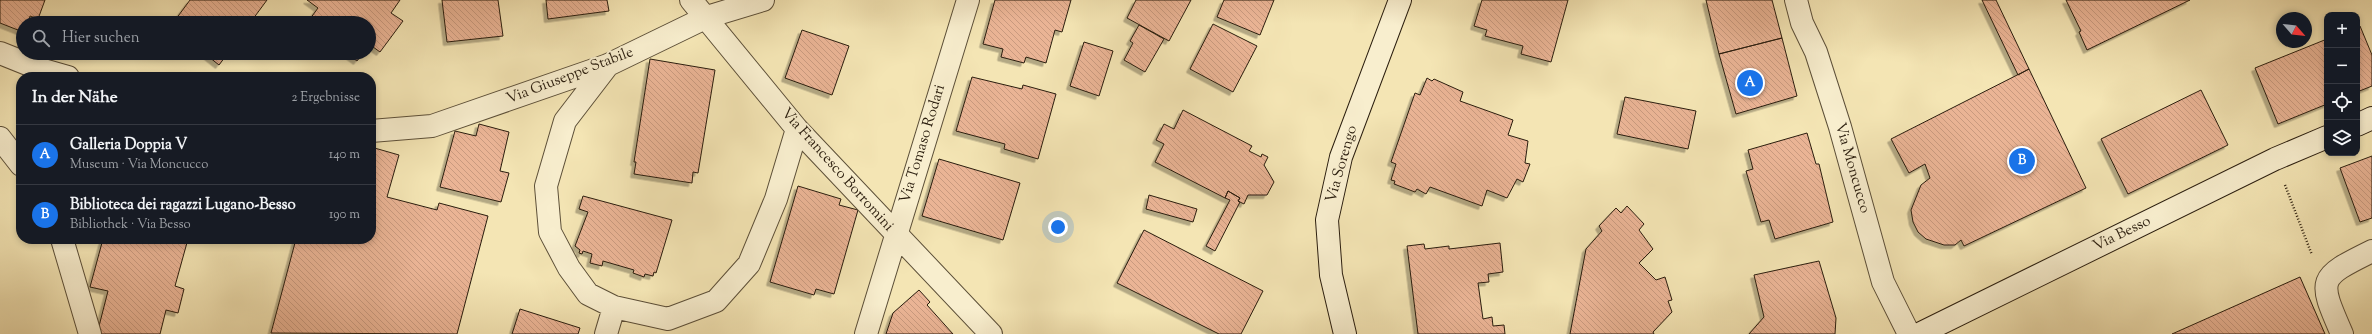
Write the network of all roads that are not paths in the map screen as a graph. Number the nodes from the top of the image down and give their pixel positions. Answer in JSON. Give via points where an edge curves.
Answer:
{"nodes":[{"id":1,"x":692,"y":0,"type":"edge"},
{"id":2,"x":763,"y":0,"type":"edge"},
{"id":3,"x":968,"y":0,"type":"edge"},
{"id":4,"x":1400,"y":0,"type":"edge"},
{"id":5,"x":1796,"y":0,"type":"edge"},
{"id":6,"x":708,"y":17,"type":"junction"},
{"id":7,"x":0,"y":53,"type":"edge"},
{"id":8,"x":16,"y":59,"type":"edge"},
{"id":9,"x":18,"y":60,"type":"edge"},
{"id":10,"x":608,"y":65,"type":"junction"},
{"id":11,"x":50,"y":72,"type":"edge"},
{"id":12,"x":2372,"y":118,"type":"edge"},
{"id":13,"x":2360,"y":124,"type":"edge"},
{"id":14,"x":797,"y":129,"type":"junction"},
{"id":15,"x":376,"y":131,"type":"edge"},
{"id":16,"x":0,"y":138,"type":"edge"},
{"id":17,"x":2324,"y":138,"type":"edge"},
{"id":18,"x":16,"y":159,"type":"edge"},
{"id":19,"x":896,"y":234,"type":"junction"},
{"id":20,"x":63,"y":244,"type":"edge"},
{"id":21,"x":2372,"y":251,"type":"edge"},
{"id":22,"x":614,"y":307,"type":"junction"},
{"id":23,"x":90,"y":334,"type":"edge"},
{"id":24,"x":606,"y":334,"type":"edge"},
{"id":25,"x":866,"y":334,"type":"edge"},
{"id":26,"x":991,"y":334,"type":"edge"},
{"id":27,"x":1345,"y":334,"type":"edge"},
{"id":28,"x":1909,"y":334,"type":"edge"},
{"id":29,"x":1919,"y":334,"type":"edge"},
{"id":30,"x":2342,"y":334,"type":"edge"}],
"edges":[{"from":1,"to":6,"type":"street","name":"Via Francesco Borromini"},
{"from":2,"to":6,"type":"street","name":"Via Giuseppe Stabile"},
{"from":3,"to":19,"type":"street","name":"Via Tomaso Rodari"},
{"from":4,"to":27,"type":"street","name":"Via Sorengo","via":[[1341,157],[1327,220],[1331,275]]},
{"from":5,"to":28,"type":"street","name":"Via Moncucco","via":[[1840,127],[1883,282]]},
{"from":6,"to":10,"type":"street","name":"Via Giuseppe Stabile"},
{"from":6,"to":14,"type":"street","name":"Via Francesco Borromini"},
{"from":7,"to":8,"type":"street"},
{"from":9,"to":11,"type":"street"},
{"from":10,"to":15,"type":"street","name":"Via Giuseppe Stabile","via":[[432,126]]},
{"from":10,"to":22,"type":"street","via":[[565,121],[546,186],[550,232],[569,268],[588,294]]},
{"from":12,"to":13,"type":"street"},
{"from":14,"to":19,"type":"street","name":"Via Francesco Borromini"},
{"from":14,"to":22,"type":"street","via":[[776,199],[749,264],[716,301],[668,319]]},
{"from":16,"to":18,"type":"street"},
{"from":17,"to":29,"type":"street","name":"Via Besso","via":[[2267,163]]},
{"from":19,"to":25,"type":"street","name":"Via Tomaso Rodari"},
{"from":19,"to":26,"type":"street","name":"Via Francesco Borromini"},
{"from":20,"to":23,"type":"street"},
{"from":21,"to":30,"type":"street","via":[[2338,268],[2327,281],[2328,301]]},
{"from":22,"to":24,"type":"street"}]}
